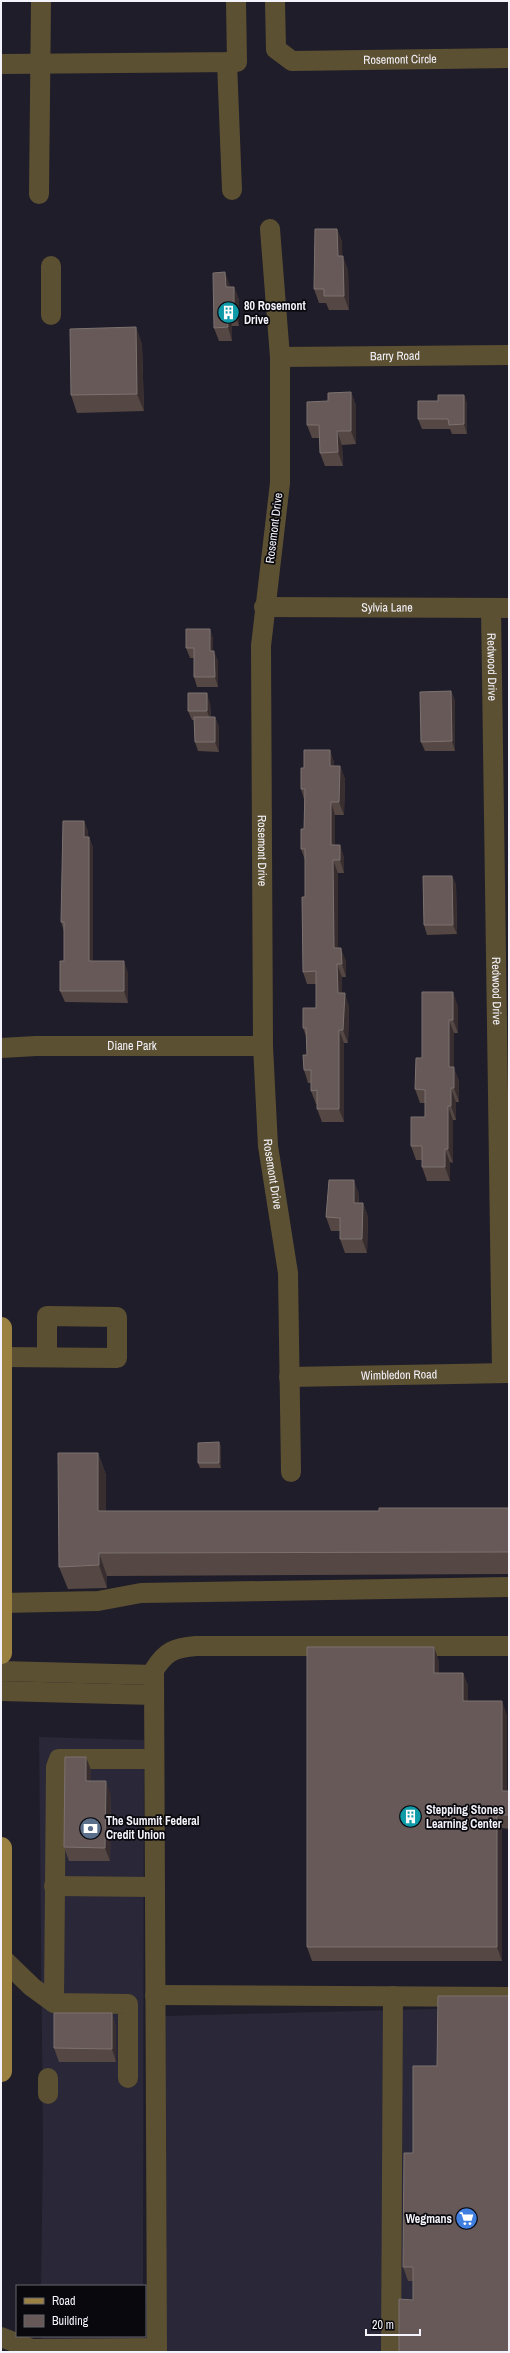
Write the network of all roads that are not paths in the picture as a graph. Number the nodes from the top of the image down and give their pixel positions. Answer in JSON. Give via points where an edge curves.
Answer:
{"nodes":[{"id":1,"x":41,"y":1,"type":"edge"},
{"id":2,"x":236,"y":1,"type":"edge"},
{"id":3,"x":275,"y":1,"type":"edge"},
{"id":4,"x":509,"y":58,"type":"edge"},
{"id":5,"x":227,"y":62,"type":"junction"},
{"id":6,"x":1,"y":64,"type":"edge"},
{"id":7,"x":39,"y":64,"type":"junction"},
{"id":8,"x":232,"y":190,"type":"dead end"},
{"id":9,"x":39,"y":194,"type":"dead end"},
{"id":10,"x":270,"y":229,"type":"dead end"},
{"id":11,"x":51,"y":266,"type":"dead end"},
{"id":12,"x":52,"y":315,"type":"dead end"},
{"id":13,"x":509,"y":355,"type":"edge"},
{"id":14,"x":280,"y":357,"type":"junction"},
{"id":15,"x":264,"y":607,"type":"junction"},
{"id":16,"x":500,"y":608,"type":"edge"},
{"id":17,"x":263,"y":1046,"type":"junction"},
{"id":18,"x":1,"y":1048,"type":"edge"},
{"id":19,"x":1,"y":1345,"type":"edge"},
{"id":20,"x":47,"y":1357,"type":"dead end"},
{"id":21,"x":505,"y":1373,"type":"edge"},
{"id":22,"x":289,"y":1377,"type":"junction"},
{"id":23,"x":291,"y":1472,"type":"dead end"},
{"id":24,"x":509,"y":1587,"type":"edge"},
{"id":25,"x":2,"y":1603,"type":"junction"},
{"id":26,"x":509,"y":1646,"type":"edge"},
{"id":27,"x":1,"y":1653,"type":"edge"},
{"id":28,"x":1,"y":1671,"type":"edge"},
{"id":29,"x":154,"y":1675,"type":"junction"},
{"id":30,"x":1,"y":1691,"type":"edge"},
{"id":31,"x":154,"y":1694,"type":"junction"},
{"id":32,"x":154,"y":1759,"type":"junction"},
{"id":33,"x":1,"y":1848,"type":"edge"},
{"id":34,"x":54,"y":1886,"type":"junction"},
{"id":35,"x":155,"y":1888,"type":"junction"},
{"id":36,"x":2,"y":1958,"type":"junction"},
{"id":37,"x":155,"y":1995,"type":"junction"},
{"id":38,"x":393,"y":1996,"type":"junction"},
{"id":39,"x":509,"y":1997,"type":"edge"},
{"id":40,"x":54,"y":2003,"type":"junction"},
{"id":41,"x":2,"y":2022,"type":"edge"},
{"id":42,"x":1,"y":2071,"type":"edge"},
{"id":43,"x":128,"y":2078,"type":"dead end"},
{"id":44,"x":151,"y":2324,"type":"edge"},
{"id":45,"x":16,"y":2330,"type":"edge"},
{"id":46,"x":1,"y":2336,"type":"edge"},
{"id":47,"x":157,"y":2350,"type":"edge"},
{"id":48,"x":391,"y":2352,"type":"edge"}],
"edges":[{"from":1,"to":7,"type":"street"},
{"from":2,"to":5,"type":"street","via":[[237,62]]},
{"from":3,"to":4,"type":"street","name":"Rosemont Circle","via":[[276,48],[292,61]]},
{"from":5,"to":7,"type":"street"},
{"from":5,"to":8,"type":"street"},
{"from":6,"to":7,"type":"street"},
{"from":7,"to":9,"type":"street"},
{"from":10,"to":14,"type":"street","name":"Rosemont Drive"},
{"from":11,"to":12,"type":"street"},
{"from":13,"to":14,"type":"street","name":"Barry Road"},
{"from":14,"to":15,"type":"street","name":"Rosemont Drive","via":[[280,483]]},
{"from":15,"to":16,"type":"street","name":"Sylvia Lane"},
{"from":15,"to":17,"type":"street","name":"Rosemont Drive","via":[[261,646]]},
{"from":16,"to":21,"type":"street","name":"Redwood Drive"},
{"from":17,"to":18,"type":"street","name":"Diane Park"},
{"from":17,"to":22,"type":"street","name":"Rosemont Drive","via":[[268,1146],[288,1273]]},
{"from":19,"to":20,"type":"street"},
{"from":19,"to":25,"type":"main road"},
{"from":21,"to":22,"type":"street","name":"Wimbledon Road"},
{"from":22,"to":23,"type":"street","name":"Rosemont Drive"},
{"from":24,"to":25,"type":"street","via":[[141,1593],[98,1602]]},
{"from":25,"to":27,"type":"main road"},
{"from":26,"to":29,"type":"street","via":[[196,1646],[178,1648],[163,1656],[154,1670]]},
{"from":28,"to":29,"type":"street"},
{"from":29,"to":31,"type":"street"},
{"from":30,"to":31,"type":"street"},
{"from":31,"to":32,"type":"street"},
{"from":32,"to":34,"type":"street","via":[[59,1759],[56,1767]]},
{"from":32,"to":35,"type":"street"},
{"from":33,"to":36,"type":"main road"},
{"from":34,"to":35,"type":"street"},
{"from":34,"to":40,"type":"street"},
{"from":35,"to":37,"type":"street"},
{"from":36,"to":40,"type":"street","via":[[32,1987]]},
{"from":36,"to":41,"type":"main road"},
{"from":37,"to":38,"type":"street"},
{"from":37,"to":44,"type":"street"},
{"from":38,"to":39,"type":"street"},
{"from":38,"to":48,"type":"street"},
{"from":40,"to":43,"type":"street","via":[[128,2004]]},
{"from":41,"to":42,"type":"main road"},
{"from":44,"to":47,"type":"street"},
{"from":45,"to":46,"type":"street"},
{"from":46,"to":47,"type":"street","via":[[32,2349]]}]}
